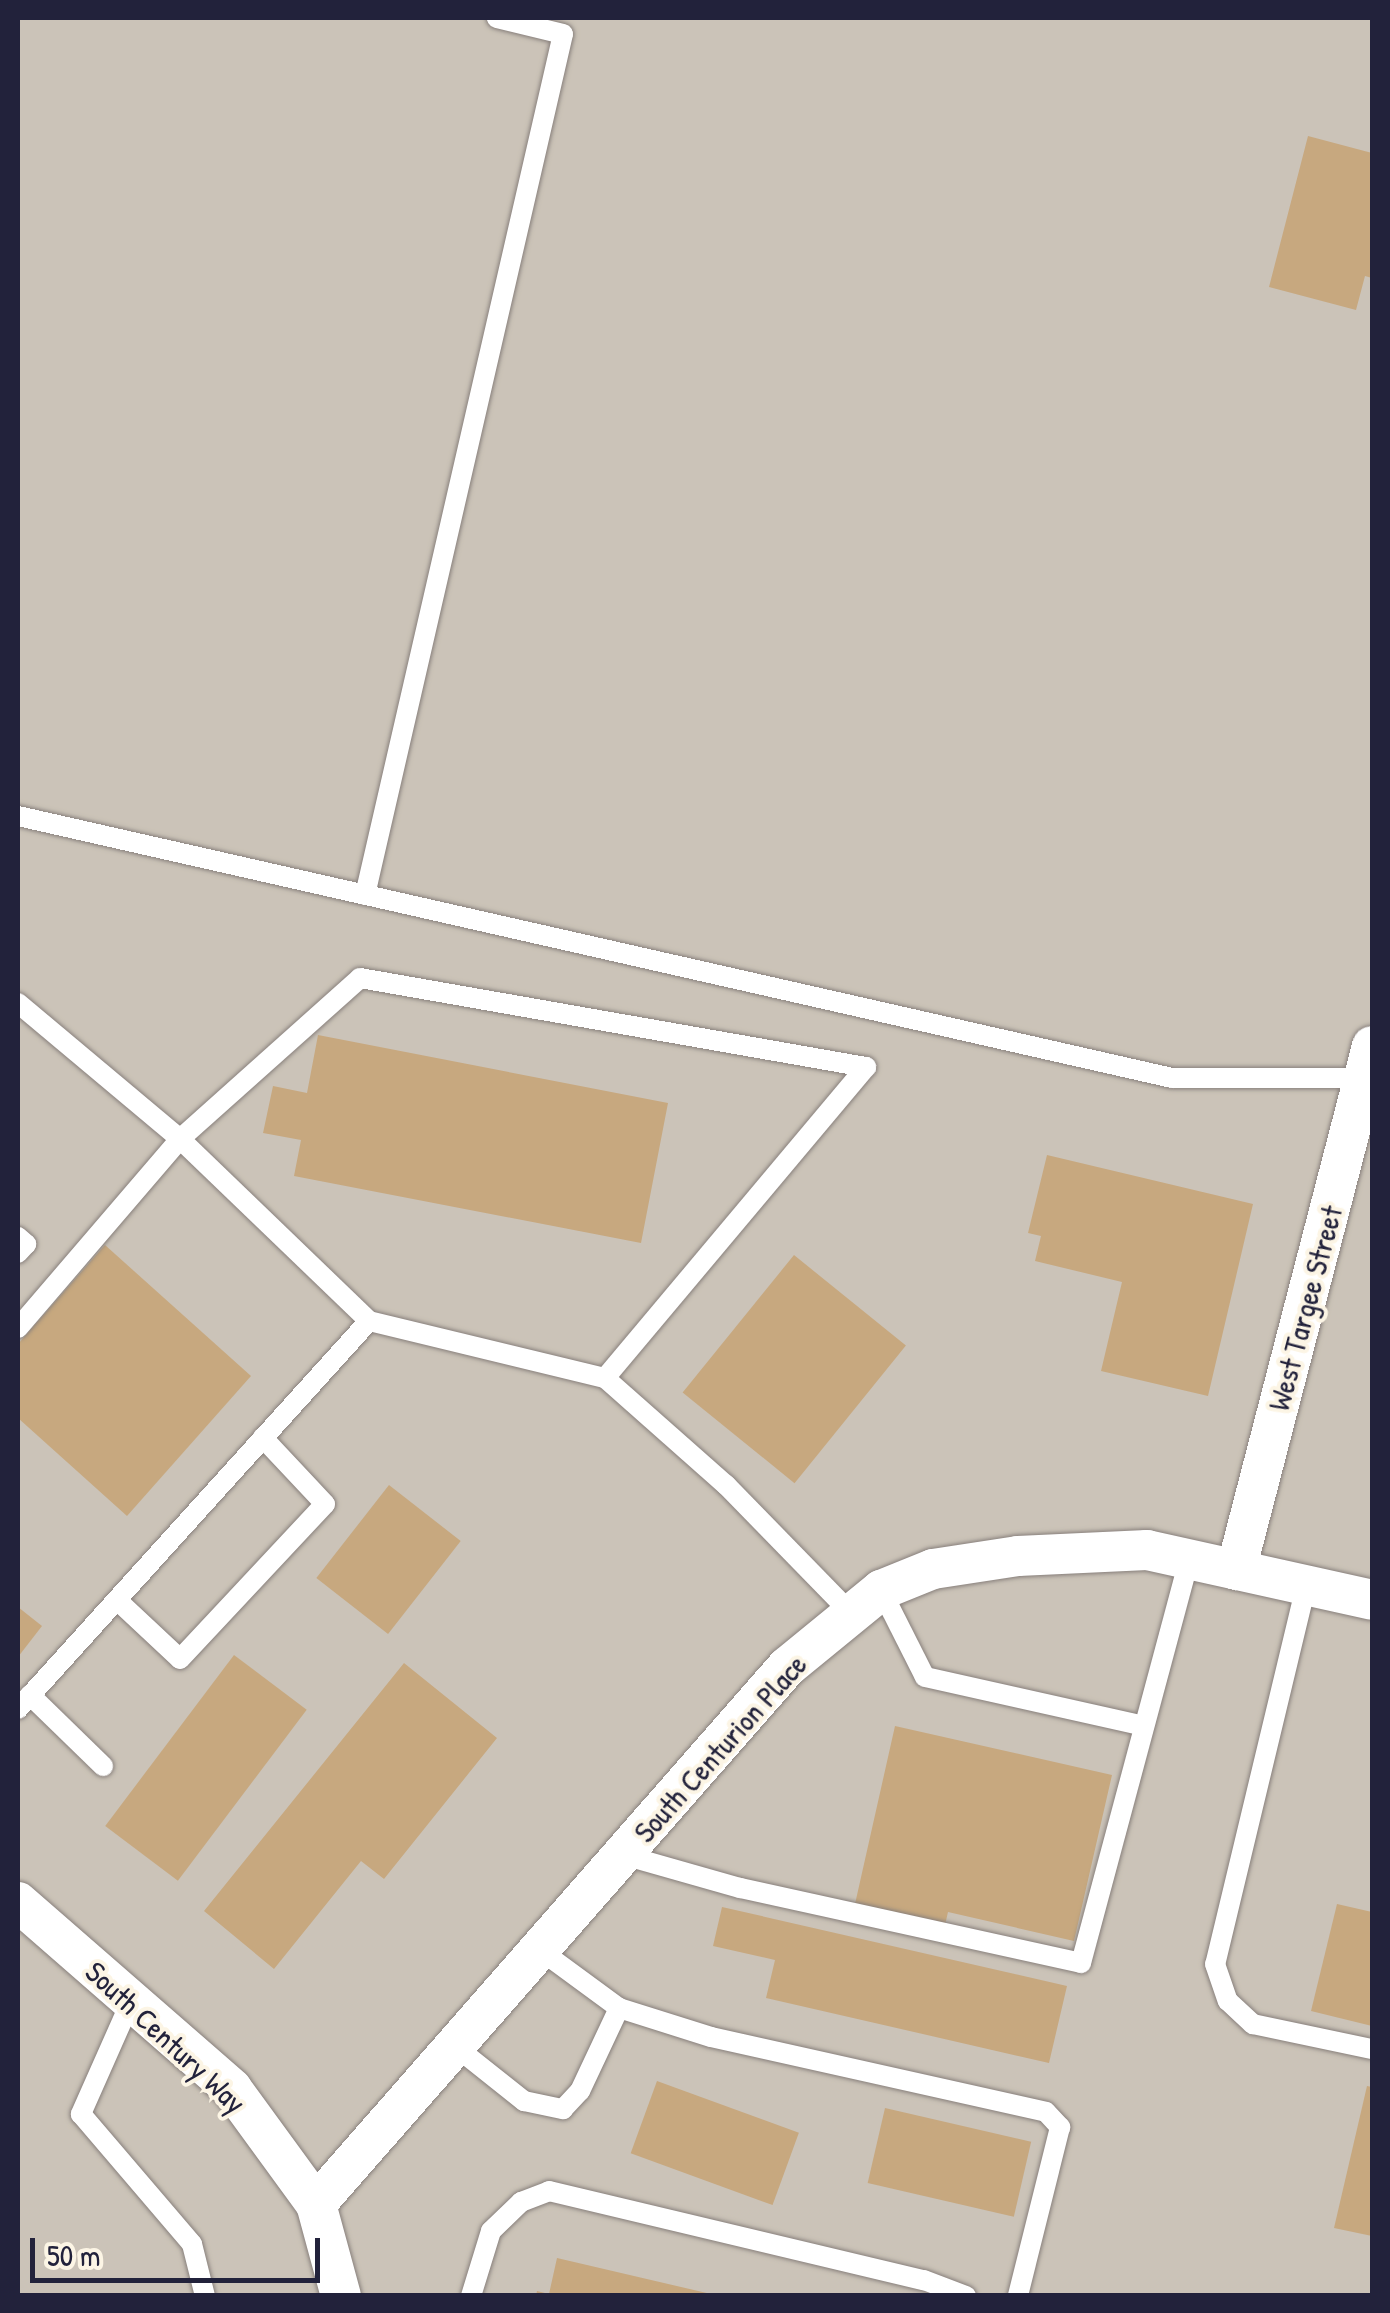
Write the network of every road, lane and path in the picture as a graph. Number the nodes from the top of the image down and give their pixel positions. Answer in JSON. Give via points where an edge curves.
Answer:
{"nodes":[{"id":1,"x":497,"y":18,"type":"edge"},
{"id":2,"x":18,"y":816,"type":"edge"},
{"id":3,"x":365,"y":895,"type":"junction"},
{"id":4,"x":18,"y":1003,"type":"edge"},
{"id":5,"x":1369,"y":1067,"type":"edge"},
{"id":6,"x":180,"y":1139,"type":"junction"},
{"id":7,"x":18,"y":1237,"type":"edge"},
{"id":8,"x":18,"y":1253,"type":"edge"},
{"id":9,"x":369,"y":1320,"type":"junction"},
{"id":10,"x":18,"y":1328,"type":"edge"},
{"id":11,"x":606,"y":1378,"type":"junction"},
{"id":12,"x":263,"y":1438,"type":"junction"},
{"id":13,"x":1189,"y":1560,"type":"junction"},
{"id":14,"x":1236,"y":1570,"type":"junction"},
{"id":15,"x":1306,"y":1586,"type":"junction"},
{"id":16,"x":117,"y":1600,"type":"junction"},
{"id":17,"x":1372,"y":1600,"type":"edge"},
{"id":18,"x":866,"y":1602,"type":"junction"},
{"id":19,"x":24,"y":1702,"type":"edge"},
{"id":20,"x":1144,"y":1726,"type":"junction"},
{"id":21,"x":103,"y":1766,"type":"dead end"},
{"id":22,"x":624,"y":1855,"type":"junction"},
{"id":23,"x":18,"y":1902,"type":"edge"},
{"id":24,"x":540,"y":1950,"type":"junction"},
{"id":25,"x":131,"y":2001,"type":"junction"},
{"id":26,"x":619,"y":2008,"type":"junction"},
{"id":27,"x":456,"y":2047,"type":"junction"},
{"id":28,"x":1372,"y":2048,"type":"edge"},
{"id":29,"x":316,"y":2204,"type":"junction"},
{"id":30,"x":205,"y":2296,"type":"edge"},
{"id":31,"x":341,"y":2296,"type":"edge"},
{"id":32,"x":471,"y":2296,"type":"edge"},
{"id":33,"x":966,"y":2296,"type":"edge"},
{"id":34,"x":1018,"y":2296,"type":"edge"}],
"edges":[{"from":1,"to":3,"type":"lane","via":[[562,34]]},
{"from":2,"to":3,"type":"lane"},
{"from":3,"to":5,"type":"lane","via":[[1172,1078]]},
{"from":4,"to":6,"type":"lane"},
{"from":5,"to":14,"type":"street","name":"West Targee Street"},
{"from":6,"to":9,"type":"lane"},
{"from":6,"to":10,"type":"lane"},
{"from":6,"to":11,"type":"lane","via":[[360,978],[866,1067]]},
{"from":7,"to":8,"type":"lane","via":[[26,1244]]},
{"from":9,"to":11,"type":"lane"},
{"from":9,"to":12,"type":"lane"},
{"from":11,"to":18,"type":"lane"},
{"from":12,"to":16,"type":"lane"},
{"from":12,"to":16,"type":"lane","via":[[325,1504],[180,1659]]},
{"from":13,"to":14,"type":"street","name":"South Centurion Place"},
{"from":13,"to":18,"type":"street","name":"South Centurion Place","via":[[1146,1550],[1018,1556],[934,1569]]},
{"from":13,"to":20,"type":"lane"},
{"from":14,"to":15,"type":"street","name":"South Centurion Place"},
{"from":15,"to":17,"type":"street","name":"South Centurion Place"},
{"from":15,"to":28,"type":"lane","via":[[1215,1964],[1228,2001],[1253,2024]]},
{"from":16,"to":19,"type":"lane"},
{"from":18,"to":20,"type":"lane","via":[[925,1677]]},
{"from":18,"to":22,"type":"street","name":"South Centurion Place","via":[[787,1668]]},
{"from":19,"to":21,"type":"lane"},
{"from":20,"to":22,"type":"lane","via":[[1081,1963],[740,1888]]},
{"from":22,"to":24,"type":"street","name":"South Centurion Place"},
{"from":23,"to":25,"type":"street","name":"South Century Way"},
{"from":24,"to":26,"type":"lane"},
{"from":24,"to":27,"type":"street","name":"South Centurion Place"},
{"from":25,"to":29,"type":"street","name":"South Century Way","via":[[232,2089]]},
{"from":25,"to":30,"type":"lane","via":[[81,2114],[192,2244]]},
{"from":26,"to":27,"type":"lane","via":[[580,2091],[563,2109],[524,2101]]},
{"from":26,"to":34,"type":"lane","via":[[711,2037],[1046,2112],[1060,2128]]},
{"from":27,"to":29,"type":"street","name":"South Centurion Place"},
{"from":29,"to":31,"type":"street","name":"South Century Way"},
{"from":32,"to":33,"type":"lane","via":[[491,2230],[520,2202],[548,2191],[924,2280]]}]}
